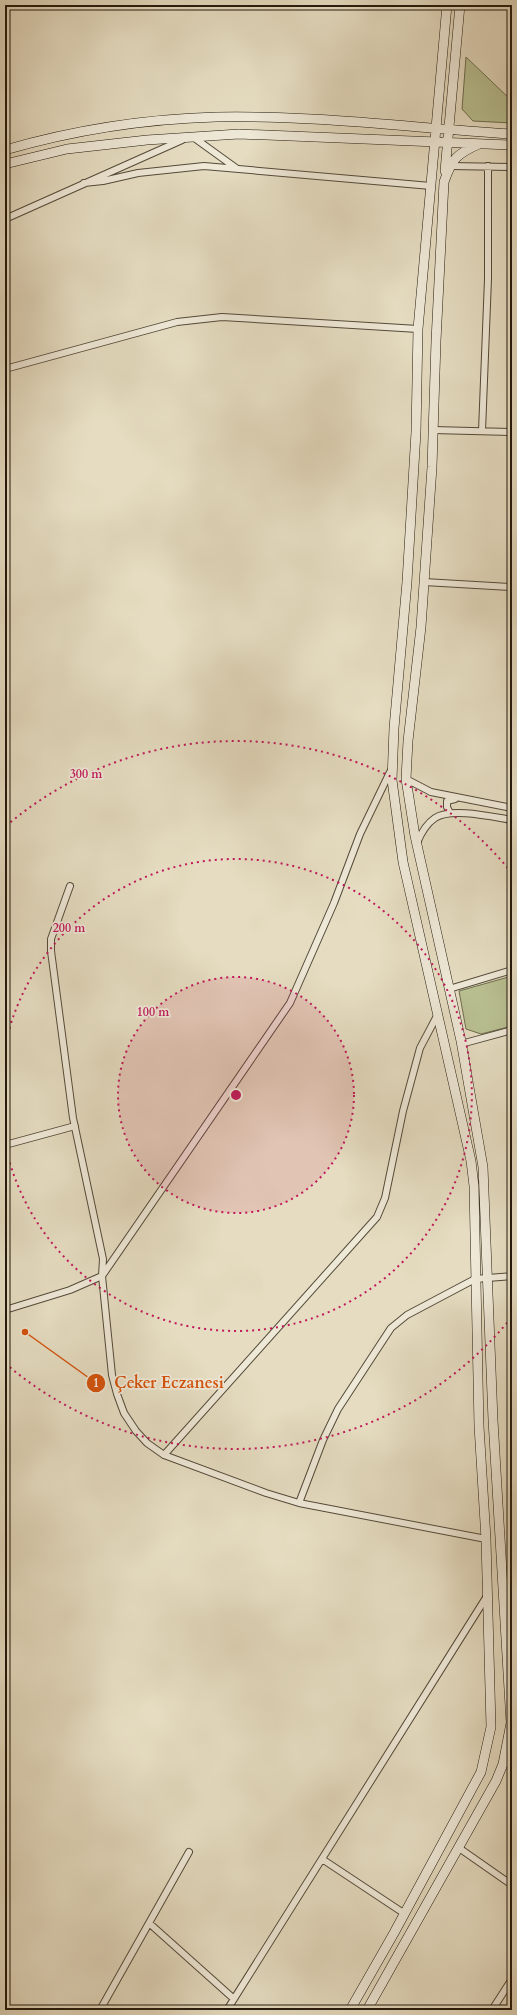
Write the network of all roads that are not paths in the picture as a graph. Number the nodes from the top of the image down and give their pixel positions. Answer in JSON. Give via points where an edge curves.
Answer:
{"nodes":[{"id":1,"x":447,"y":5,"type":"edge"},
{"id":2,"x":460,"y":5,"type":"edge"},
{"id":3,"x":436,"y":129,"type":"junction"},
{"id":4,"x":450,"y":130,"type":"junction"},
{"id":5,"x":512,"y":134,"type":"edge"},
{"id":6,"x":191,"y":137,"type":"junction"},
{"id":7,"x":435,"y":143,"type":"junction"},
{"id":8,"x":448,"y":144,"type":"junction"},
{"id":9,"x":479,"y":144,"type":"junction"},
{"id":10,"x":512,"y":145,"type":"edge"},
{"id":11,"x":5,"y":150,"type":"edge"},
{"id":12,"x":5,"y":164,"type":"edge"},
{"id":13,"x":450,"y":166,"type":"junction"},
{"id":14,"x":488,"y":166,"type":"junction"},
{"id":15,"x":512,"y":167,"type":"edge"},
{"id":16,"x":237,"y":169,"type":"junction"},
{"id":17,"x":444,"y":182,"type":"junction"},
{"id":18,"x":84,"y":183,"type":"junction"},
{"id":19,"x":431,"y":186,"type":"junction"},
{"id":20,"x":5,"y":219,"type":"edge"},
{"id":21,"x":418,"y":329,"type":"junction"},
{"id":22,"x":5,"y":369,"type":"edge"},
{"id":23,"x":433,"y":430,"type":"junction"},
{"id":24,"x":482,"y":431,"type":"junction"},
{"id":25,"x":512,"y":432,"type":"edge"},
{"id":26,"x":424,"y":582,"type":"junction"},
{"id":27,"x":512,"y":587,"type":"edge"},
{"id":28,"x":392,"y":769,"type":"junction"},
{"id":29,"x":406,"y":779,"type":"junction"},
{"id":30,"x":459,"y":798,"type":"junction"},
{"id":31,"x":512,"y":808,"type":"edge"},
{"id":32,"x":450,"y":813,"type":"junction"},
{"id":33,"x":512,"y":820,"type":"edge"},
{"id":34,"x":417,"y":844,"type":"junction"},
{"id":35,"x":70,"y":886,"type":"dead end"},
{"id":36,"x":512,"y":970,"type":"edge"},
{"id":37,"x":449,"y":989,"type":"junction"},
{"id":38,"x":438,"y":1012,"type":"junction"},
{"id":39,"x":512,"y":1030,"type":"edge"},
{"id":40,"x":461,"y":1044,"type":"junction"},
{"id":41,"x":75,"y":1126,"type":"junction"},
{"id":42,"x":5,"y":1145,"type":"edge"},
{"id":43,"x":102,"y":1276,"type":"junction"},
{"id":44,"x":512,"y":1276,"type":"edge"},
{"id":45,"x":488,"y":1278,"type":"junction"},
{"id":46,"x":475,"y":1279,"type":"junction"},
{"id":47,"x":5,"y":1310,"type":"edge"},
{"id":48,"x":164,"y":1455,"type":"junction"},
{"id":49,"x":299,"y":1503,"type":"junction"},
{"id":50,"x":486,"y":1539,"type":"junction"},
{"id":51,"x":488,"y":1594,"type":"junction"},
{"id":52,"x":509,"y":1646,"type":"edge"},
{"id":53,"x":510,"y":1746,"type":"edge"},
{"id":54,"x":459,"y":1848,"type":"junction"},
{"id":55,"x":189,"y":1852,"type":"dead end"},
{"id":56,"x":322,"y":1859,"type":"junction"},
{"id":57,"x":512,"y":1885,"type":"edge"},
{"id":58,"x":405,"y":1914,"type":"junction"},
{"id":59,"x":149,"y":1922,"type":"junction"},
{"id":60,"x":512,"y":1979,"type":"edge"},
{"id":61,"x":234,"y":1999,"type":"junction"},
{"id":62,"x":100,"y":2010,"type":"edge"},
{"id":63,"x":227,"y":2010,"type":"edge"},
{"id":64,"x":350,"y":2010,"type":"edge"},
{"id":65,"x":367,"y":2010,"type":"edge"},
{"id":66,"x":492,"y":2010,"type":"edge"}],
"edges":[{"from":1,"to":3,"type":"street"},
{"from":2,"to":4,"type":"street"},
{"from":3,"to":4,"type":"street"},
{"from":3,"to":7,"type":"street"},
{"from":3,"to":11,"type":"street","via":[[216,117],[85,130],[48,137]]},
{"from":4,"to":5,"type":"street"},
{"from":4,"to":8,"type":"street"},
{"from":6,"to":7,"type":"street","via":[[239,134]]},
{"from":6,"to":12,"type":"street","via":[[67,149]]},
{"from":6,"to":16,"type":"street"},
{"from":6,"to":18,"type":"street"},
{"from":7,"to":8,"type":"street"},
{"from":7,"to":19,"type":"street"},
{"from":8,"to":9,"type":"street"},
{"from":8,"to":17,"type":"street"},
{"from":9,"to":10,"type":"street"},
{"from":9,"to":13,"type":"street","via":[[465,150]]},
{"from":13,"to":14,"type":"street"},
{"from":13,"to":17,"type":"street"},
{"from":14,"to":15,"type":"street"},
{"from":14,"to":24,"type":"street","via":[[488,279]]},
{"from":16,"to":18,"type":"street","via":[[204,166],[138,173]]},
{"from":16,"to":19,"type":"street"},
{"from":17,"to":23,"type":"street"},
{"from":18,"to":20,"type":"street"},
{"from":19,"to":21,"type":"street"},
{"from":21,"to":22,"type":"street","via":[[222,317],[177,322]]},
{"from":21,"to":28,"type":"street","via":[[416,432]]},
{"from":23,"to":24,"type":"street"},
{"from":23,"to":26,"type":"street"},
{"from":24,"to":25,"type":"street"},
{"from":26,"to":27,"type":"street"},
{"from":26,"to":29,"type":"street"},
{"from":28,"to":38,"type":"street","via":[[403,862]]},
{"from":28,"to":43,"type":"street","via":[[360,834],[334,903],[290,1003]]},
{"from":29,"to":30,"type":"street","via":[[431,792]]},
{"from":29,"to":34,"type":"street"},
{"from":30,"to":31,"type":"street"},
{"from":30,"to":32,"type":"street","via":[[447,801]]},
{"from":32,"to":33,"type":"street"},
{"from":32,"to":34,"type":"street","via":[[436,817],[426,826]]},
{"from":34,"to":37,"type":"street"},
{"from":35,"to":41,"type":"street","via":[[52,935],[51,951]]},
{"from":36,"to":37,"type":"street"},
{"from":37,"to":40,"type":"street"},
{"from":38,"to":46,"type":"street","via":[[471,1161],[474,1186]]},
{"from":38,"to":48,"type":"street","via":[[420,1048],[403,1111],[385,1198],[377,1217]]},
{"from":39,"to":40,"type":"street"},
{"from":40,"to":45,"type":"street","via":[[483,1166]]},
{"from":41,"to":42,"type":"street"},
{"from":41,"to":43,"type":"street","via":[[103,1259]]},
{"from":43,"to":47,"type":"street","via":[[70,1290]]},
{"from":43,"to":48,"type":"street","via":[[112,1375],[117,1394],[124,1413],[136,1431]]},
{"from":44,"to":45,"type":"street"},
{"from":45,"to":46,"type":"street"},
{"from":45,"to":52,"type":"street","via":[[493,1420]]},
{"from":46,"to":49,"type":"street","via":[[407,1315],[391,1328],[338,1409]]},
{"from":46,"to":50,"type":"street","via":[[479,1426]]},
{"from":48,"to":49,"type":"street"},
{"from":49,"to":50,"type":"street"},
{"from":50,"to":51,"type":"street"},
{"from":51,"to":56,"type":"street"},
{"from":51,"to":58,"type":"street","via":[[492,1708],[488,1747],[480,1772]]},
{"from":52,"to":53,"type":"street"},
{"from":53,"to":54,"type":"street","via":[[496,1781]]},
{"from":54,"to":57,"type":"street"},
{"from":54,"to":65,"type":"street"},
{"from":55,"to":59,"type":"street"},
{"from":56,"to":58,"type":"street"},
{"from":56,"to":61,"type":"street"},
{"from":58,"to":64,"type":"street"},
{"from":59,"to":61,"type":"street"},
{"from":59,"to":62,"type":"street"},
{"from":60,"to":66,"type":"street"},
{"from":61,"to":63,"type":"street"}]}
